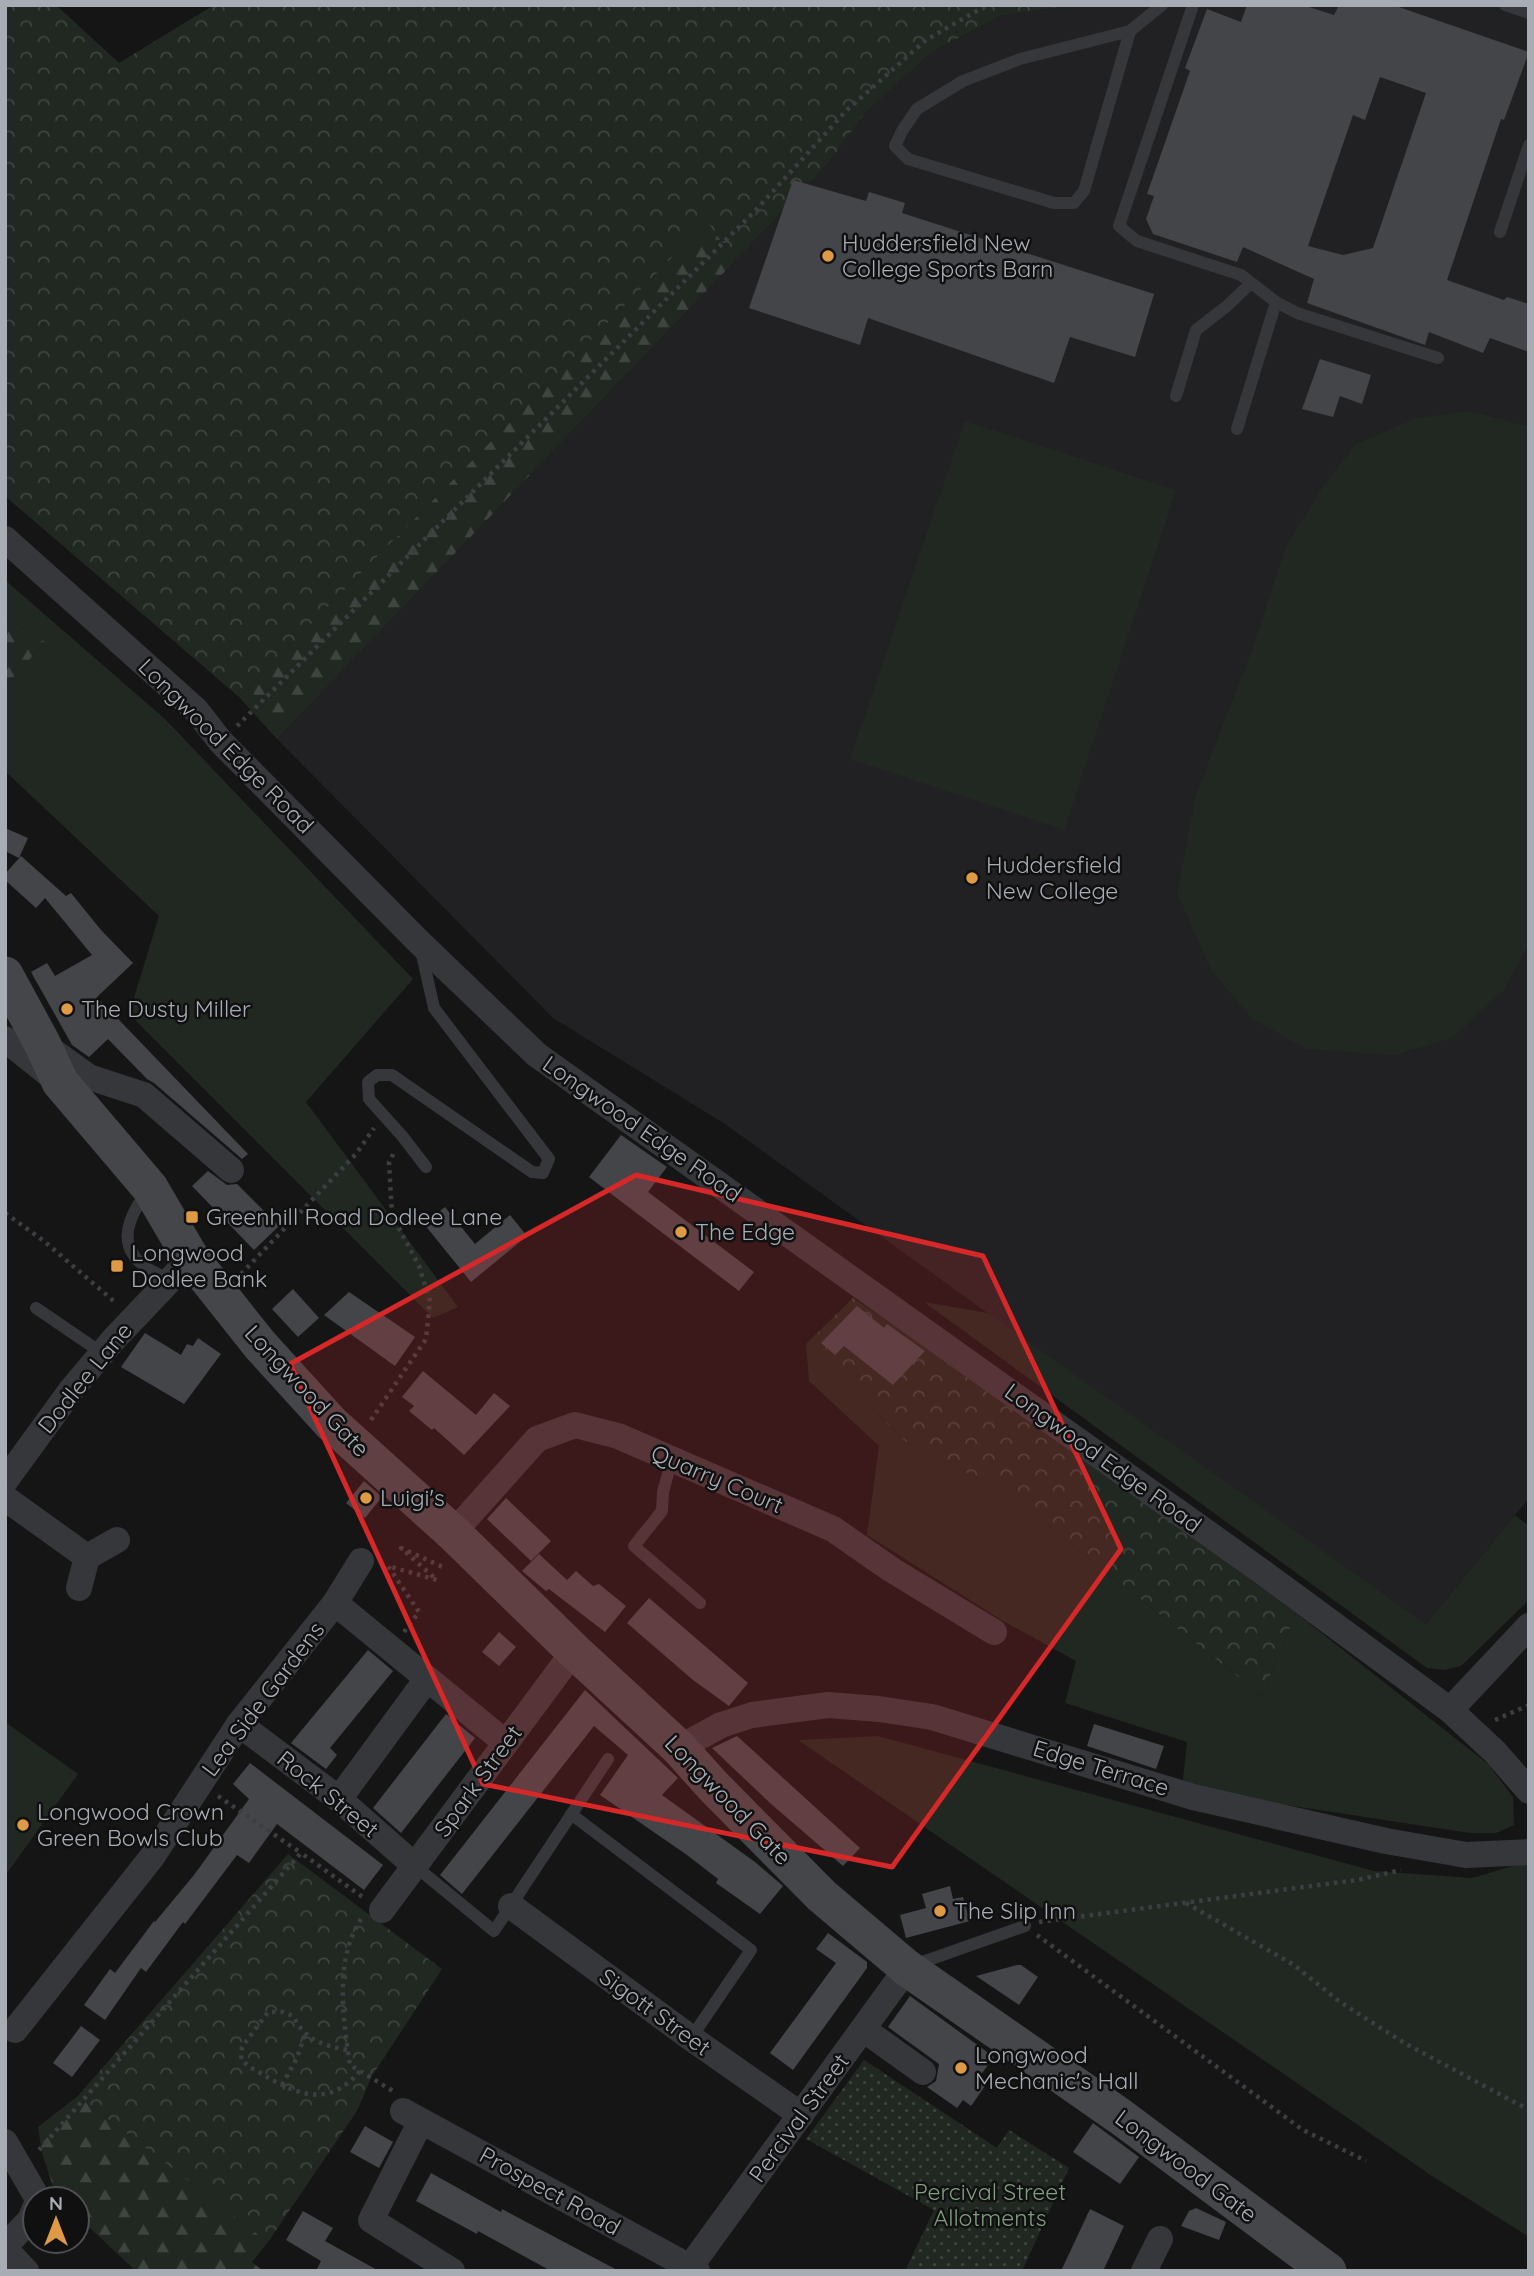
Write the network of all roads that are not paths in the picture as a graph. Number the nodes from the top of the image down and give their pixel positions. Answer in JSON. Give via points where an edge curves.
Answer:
{"nodes":[{"id":1,"x":1162,"y":5,"type":"edge"},
{"id":2,"x":1193,"y":5,"type":"edge"},
{"id":3,"x":1505,"y":5,"type":"edge"},
{"id":4,"x":1529,"y":13,"type":"edge"},
{"id":5,"x":1130,"y":31,"type":"junction"},
{"id":6,"x":1529,"y":145,"type":"edge"},
{"id":7,"x":1500,"y":232,"type":"dead end"},
{"id":8,"x":1251,"y":283,"type":"junction"},
{"id":9,"x":1276,"y":302,"type":"junction"},
{"id":10,"x":1438,"y":358,"type":"dead end"},
{"id":11,"x":1176,"y":396,"type":"dead end"},
{"id":12,"x":1237,"y":429,"type":"dead end"},
{"id":13,"x":5,"y":539,"type":"edge"},
{"id":14,"x":419,"y":942,"type":"junction"},
{"id":15,"x":5,"y":975,"type":"edge"},
{"id":16,"x":5,"y":1039,"type":"edge"},
{"id":17,"x":42,"y":1043,"type":"junction"},
{"id":18,"x":60,"y":1082,"type":"junction"},
{"id":19,"x":426,"y":1167,"type":"dead end"},
{"id":20,"x":231,"y":1170,"type":"dead end"},
{"id":21,"x":150,"y":1188,"type":"junction"},
{"id":22,"x":181,"y":1269,"type":"junction"},
{"id":23,"x":36,"y":1308,"type":"dead end"},
{"id":24,"x":102,"y":1353,"type":"junction"},
{"id":25,"x":672,"y":1459,"type":"junction"},
{"id":26,"x":5,"y":1481,"type":"edge"},
{"id":27,"x":5,"y":1498,"type":"edge"},
{"id":28,"x":453,"y":1533,"type":"junction"},
{"id":29,"x":117,"y":1540,"type":"dead end"},
{"id":30,"x":87,"y":1557,"type":"junction"},
{"id":31,"x":360,"y":1561,"type":"dead end"},
{"id":32,"x":79,"y":1588,"type":"dead end"},
{"id":33,"x":335,"y":1603,"type":"junction"},
{"id":34,"x":700,"y":1603,"type":"dead end"},
{"id":35,"x":1529,"y":1626,"type":"edge"},
{"id":36,"x":994,"y":1633,"type":"dead end"},
{"id":37,"x":574,"y":1651,"type":"junction"},
{"id":38,"x":427,"y":1679,"type":"junction"},
{"id":39,"x":1450,"y":1710,"type":"junction"},
{"id":40,"x":239,"y":1724,"type":"junction"},
{"id":41,"x":506,"y":1743,"type":"junction"},
{"id":42,"x":679,"y":1748,"type":"junction"},
{"id":43,"x":608,"y":1759,"type":"dead end"},
{"id":44,"x":1529,"y":1791,"type":"edge"},
{"id":45,"x":339,"y":1799,"type":"junction"},
{"id":46,"x":571,"y":1814,"type":"junction"},
{"id":47,"x":1529,"y":1852,"type":"edge"},
{"id":48,"x":415,"y":1866,"type":"junction"},
{"id":49,"x":511,"y":1906,"type":"junction"},
{"id":50,"x":377,"y":1907,"type":"road end"},
{"id":51,"x":1025,"y":1926,"type":"road end"},
{"id":52,"x":907,"y":1968,"type":"junction"},
{"id":53,"x":863,"y":2029,"type":"junction"},
{"id":54,"x":15,"y":2030,"type":"dead end"},
{"id":55,"x":691,"y":2039,"type":"junction"},
{"id":56,"x":923,"y":2072,"type":"dead end"},
{"id":57,"x":801,"y":2115,"type":"junction"},
{"id":58,"x":5,"y":2142,"type":"edge"},
{"id":59,"x":30,"y":2185,"type":"edge"},
{"id":60,"x":21,"y":2230,"type":"edge"},
{"id":61,"x":1160,"y":2239,"type":"dead end"},
{"id":62,"x":5,"y":2247,"type":"edge"},
{"id":63,"x":692,"y":2270,"type":"edge"},
{"id":64,"x":26,"y":2271,"type":"edge"},
{"id":65,"x":452,"y":2271,"type":"edge"},
{"id":66,"x":1144,"y":2271,"type":"edge"},
{"id":67,"x":1328,"y":2271,"type":"edge"}],
"edges":[{"from":1,"to":5,"type":"lane"},
{"from":2,"to":8,"type":"lane","via":[[1119,226],[1137,241],[1241,275]]},
{"from":3,"to":4,"type":"lane"},
{"from":5,"to":5,"type":"lane","via":[[1020,59],[963,81],[917,109],[895,146],[908,159],[1054,203],[1074,203],[1084,191]]},
{"from":6,"to":7,"type":"lane"},
{"from":8,"to":9,"type":"lane"},
{"from":8,"to":11,"type":"lane","via":[[1196,330]]},
{"from":9,"to":10,"type":"lane","via":[[1297,313]]},
{"from":9,"to":12,"type":"lane"},
{"from":13,"to":14,"type":"street","name":"Longwood Edge Road","via":[[196,710],[221,742]]},
{"from":14,"to":19,"type":"lane","via":[[434,1007],[550,1159],[543,1173],[532,1172],[392,1075],[377,1075],[368,1082],[369,1100]]},
{"from":14,"to":39,"type":"street","name":"Longwood Edge Road","via":[[537,1055]]},
{"from":15,"to":17,"type":"street","name":"Longwood Gate"},
{"from":16,"to":18,"type":"street"},
{"from":17,"to":18,"type":"street","name":"Longwood Gate"},
{"from":17,"to":20,"type":"street","via":[[89,1077],[144,1095]]},
{"from":18,"to":21,"type":"street","name":"Longwood Gate"},
{"from":21,"to":22,"type":"street","name":"Longwood Gate"},
{"from":21,"to":22,"type":"lane","via":[[130,1220],[132,1254],[148,1268]]},
{"from":22,"to":24,"type":"street","name":"Dodlee Lane"},
{"from":22,"to":28,"type":"street","name":"Longwood Gate","via":[[221,1294],[331,1423]]},
{"from":23,"to":24,"type":"lane"},
{"from":24,"to":26,"type":"street","name":"Dodlee Lane"},
{"from":25,"to":28,"type":"street","name":"Quarry Court","via":[[618,1436],[575,1425],[537,1439]]},
{"from":25,"to":34,"type":"lane","via":[[662,1511],[634,1546]]},
{"from":25,"to":36,"type":"street","name":"Quarry Court","via":[[833,1529]]},
{"from":27,"to":30,"type":"street"},
{"from":28,"to":37,"type":"street","name":"Longwood Gate"},
{"from":29,"to":30,"type":"street"},
{"from":30,"to":32,"type":"street"},
{"from":31,"to":33,"type":"street","name":"Lea Side Gardens"},
{"from":33,"to":38,"type":"street","name":"Lea Side Gardens"},
{"from":33,"to":40,"type":"street","name":"Lea Side Gardens"},
{"from":35,"to":39,"type":"street"},
{"from":37,"to":41,"type":"street","name":"Spark Street"},
{"from":37,"to":42,"type":"street","name":"Longwood Gate"},
{"from":38,"to":41,"type":"street","name":"Lea Side Gardens"},
{"from":38,"to":45,"type":"street"},
{"from":39,"to":44,"type":"street","name":"Longwood Edge Road"},
{"from":40,"to":45,"type":"street","name":"Rock Street"},
{"from":40,"to":54,"type":"street","name":"Lea Side Gardens","via":[[152,1857]]},
{"from":41,"to":48,"type":"street","name":"Spark Street"},
{"from":42,"to":47,"type":"street","name":"Edge Terrace","via":[[752,1714],[828,1705],[879,1709],[932,1717],[1193,1797],[1386,1841],[1466,1855]]},
{"from":42,"to":52,"type":"street","name":"Longwood Gate","via":[[822,1896]]},
{"from":43,"to":46,"type":"lane"},
{"from":45,"to":48,"type":"street","name":"Rock Street"},
{"from":46,"to":49,"type":"lane"},
{"from":46,"to":55,"type":"lane","via":[[751,1950]]},
{"from":48,"to":49,"type":"lane","via":[[494,1931]]},
{"from":48,"to":50,"type":"street","name":"Spark Street"},
{"from":49,"to":55,"type":"street","name":"Sigott Street"},
{"from":51,"to":52,"type":"lane"},
{"from":52,"to":53,"type":"street","name":"Percival Street"},
{"from":52,"to":67,"type":"street","name":"Longwood Gate","via":[[1121,2117]]},
{"from":53,"to":56,"type":"street"},
{"from":53,"to":57,"type":"street","name":"Percival Street"},
{"from":55,"to":57,"type":"street","name":"Sigott Street"},
{"from":57,"to":63,"type":"street","name":"Percival Street"},
{"from":58,"to":59,"type":"street"},
{"from":60,"to":62,"type":"street"},
{"from":61,"to":66,"type":"street"},
{"from":62,"to":64,"type":"street"},
{"from":63,"to":65,"type":"street","name":"Prospect Road","via":[[412,2116],[371,2220]]}]}
